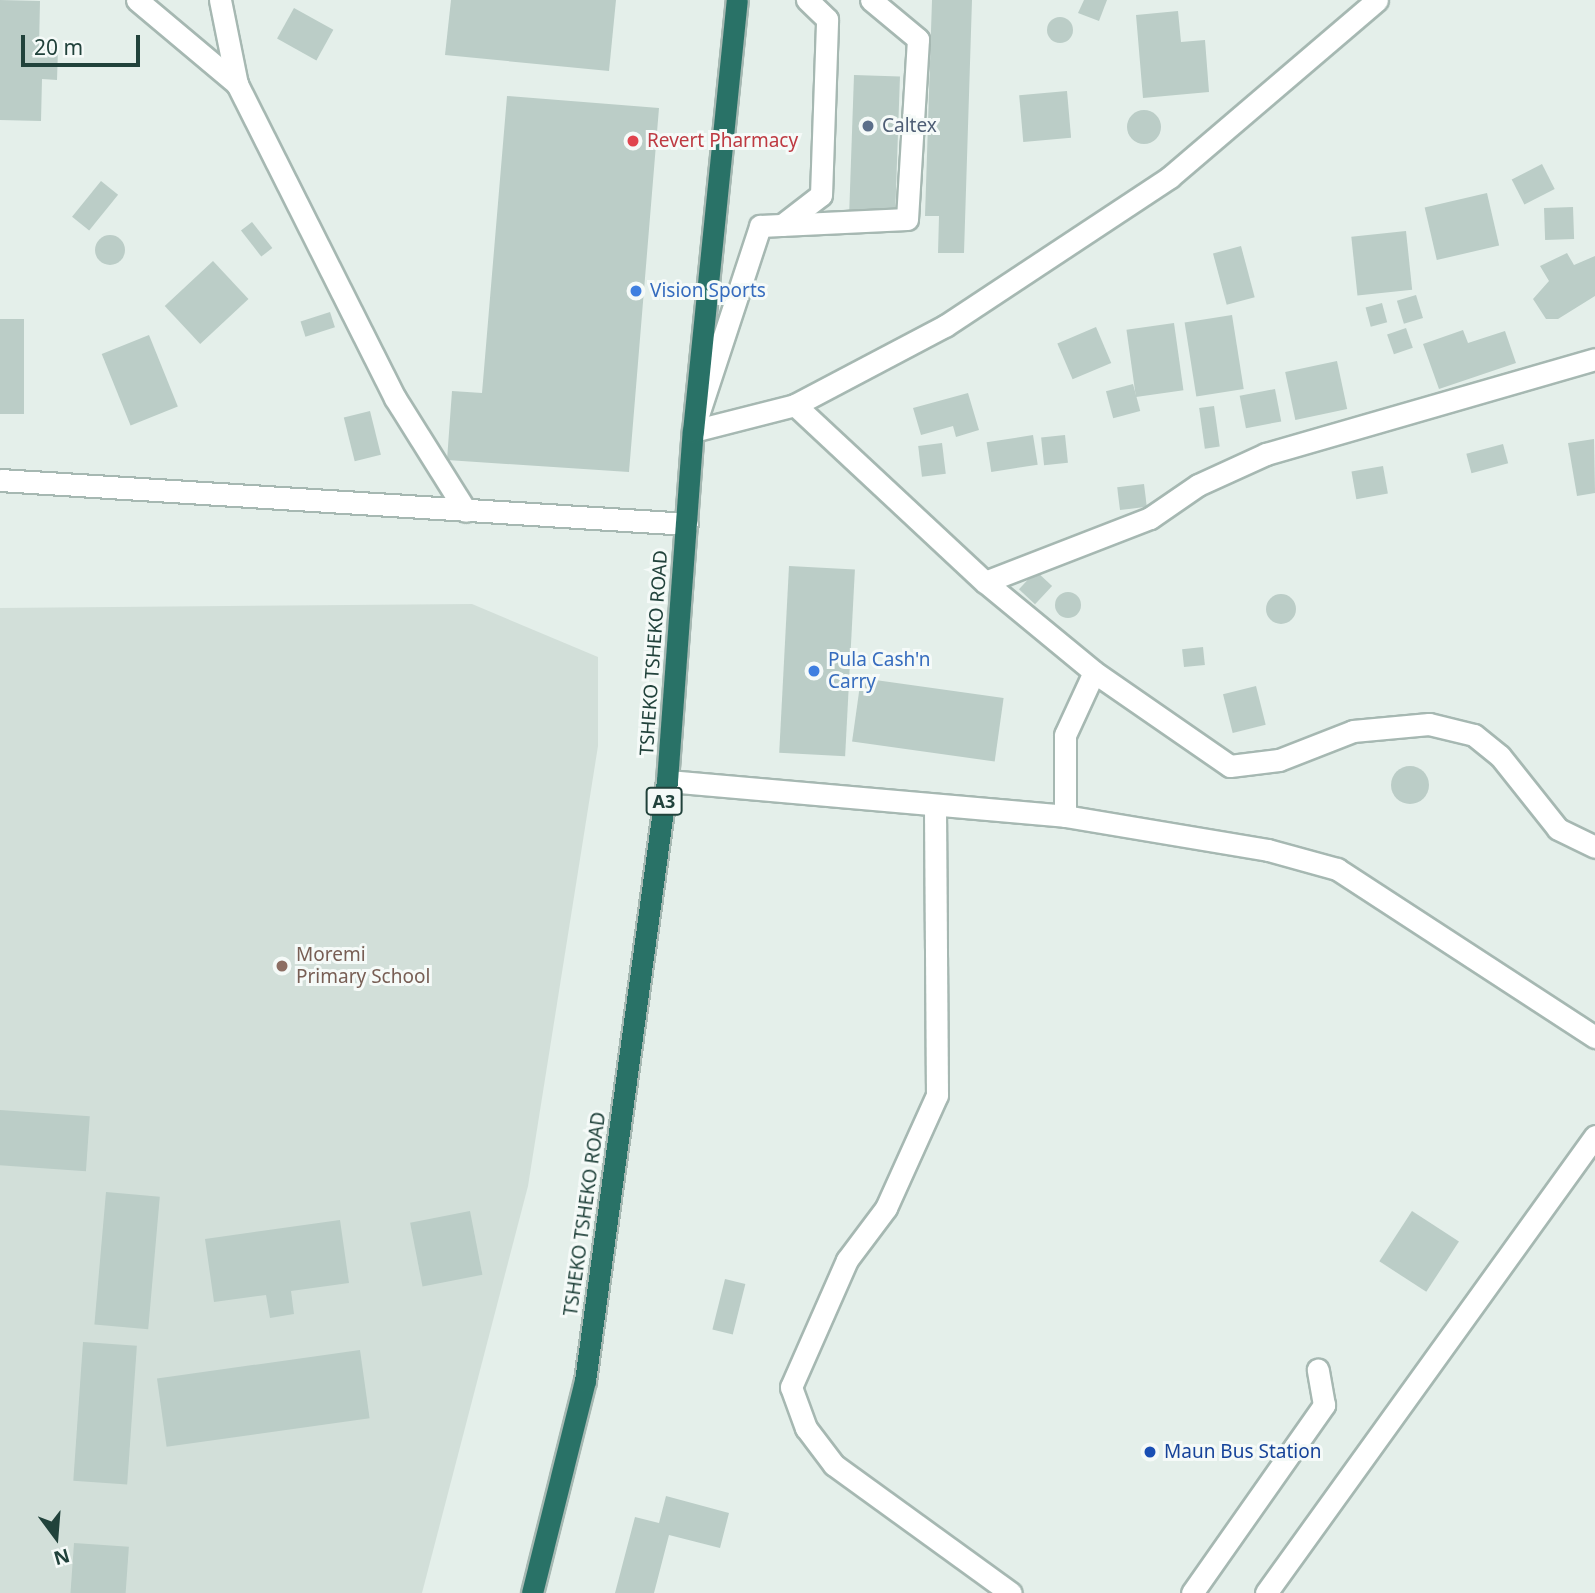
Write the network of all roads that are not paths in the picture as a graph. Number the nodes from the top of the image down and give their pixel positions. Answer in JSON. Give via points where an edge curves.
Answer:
{"nodes":[{"id":1,"x":137,"y":0,"type":"edge"},
{"id":2,"x":220,"y":0,"type":"edge"},
{"id":3,"x":737,"y":0,"type":"edge"},
{"id":4,"x":807,"y":0,"type":"edge"},
{"id":5,"x":871,"y":0,"type":"edge"},
{"id":6,"x":1377,"y":0,"type":"edge"},
{"id":7,"x":237,"y":84,"type":"junction"},
{"id":8,"x":782,"y":225,"type":"junction"},
{"id":9,"x":1595,"y":359,"type":"edge"},
{"id":10,"x":795,"y":405,"type":"junction"},
{"id":11,"x":693,"y":430,"type":"junction"},
{"id":12,"x":0,"y":480,"type":"edge"},
{"id":13,"x":466,"y":510,"type":"junction"},
{"id":14,"x":687,"y":524,"type":"junction"},
{"id":15,"x":985,"y":582,"type":"junction"},
{"id":16,"x":1094,"y":672,"type":"junction"},
{"id":17,"x":667,"y":781,"type":"junction"},
{"id":18,"x":935,"y":809,"type":"junction"},
{"id":19,"x":1065,"y":816,"type":"junction"},
{"id":20,"x":1595,"y":847,"type":"edge"},
{"id":21,"x":1595,"y":1037,"type":"edge"},
{"id":22,"x":1595,"y":1136,"type":"edge"},
{"id":23,"x":1318,"y":1370,"type":"dead end"},
{"id":24,"x":532,"y":1593,"type":"edge"},
{"id":25,"x":1011,"y":1593,"type":"edge"},
{"id":26,"x":1192,"y":1593,"type":"edge"},
{"id":27,"x":1266,"y":1593,"type":"edge"}],
"edges":[{"from":1,"to":7,"type":"street"},
{"from":2,"to":7,"type":"street"},
{"from":3,"to":11,"type":"highway","name":"TSHEKO TSHEKO ROAD","number":"A3"},
{"from":4,"to":8,"type":"street","via":[[827,19],[821,195]]},
{"from":5,"to":8,"type":"street","via":[[918,39],[907,219]]},
{"from":6,"to":10,"type":"street","via":[[1170,177],[945,326]]},
{"from":7,"to":13,"type":"street","via":[[395,398]]},
{"from":8,"to":11,"type":"street","via":[[760,226]]},
{"from":9,"to":15,"type":"street","via":[[1266,454],[1198,485],[1150,518]]},
{"from":10,"to":11,"type":"street"},
{"from":10,"to":15,"type":"street"},
{"from":11,"to":14,"type":"highway","name":"TSHEKO TSHEKO ROAD","number":"A3"},
{"from":12,"to":13,"type":"street"},
{"from":13,"to":14,"type":"street"},
{"from":14,"to":17,"type":"highway","name":"TSHEKO TSHEKO ROAD","number":"A3"},
{"from":15,"to":16,"type":"street"},
{"from":16,"to":19,"type":"street","via":[[1065,736]]},
{"from":16,"to":20,"type":"street","via":[[1230,766],[1279,760],[1353,731],[1429,724],[1474,735],[1500,756],[1558,829]]},
{"from":17,"to":18,"type":"street"},
{"from":17,"to":24,"type":"highway","name":"TSHEKO TSHEKO ROAD","number":"A3","via":[[585,1381]]},
{"from":18,"to":19,"type":"street"},
{"from":18,"to":25,"type":"street","via":[[937,1095],[886,1208],[847,1261],[791,1387],[806,1428],[834,1465]]},
{"from":19,"to":21,"type":"street","via":[[1268,850],[1337,869]]},
{"from":22,"to":27,"type":"street"},
{"from":23,"to":26,"type":"street","via":[[1324,1405]]}]}
